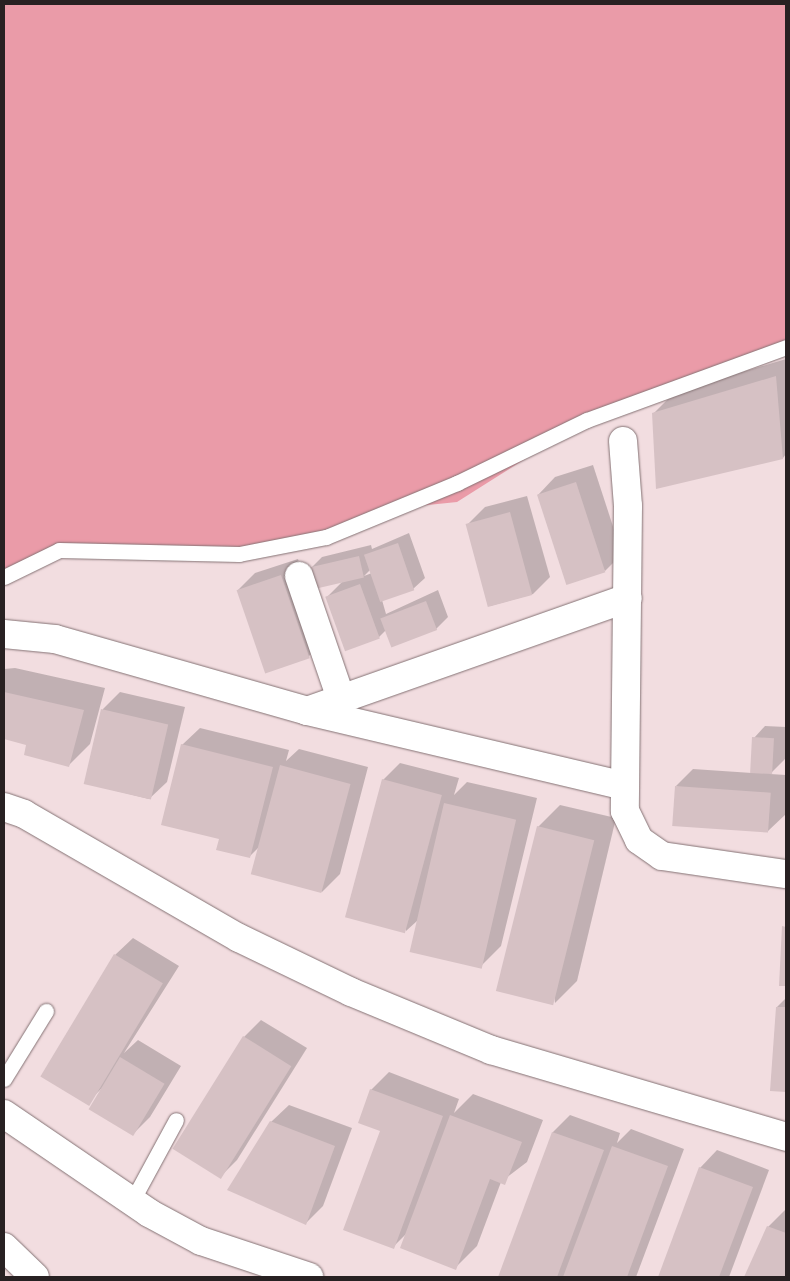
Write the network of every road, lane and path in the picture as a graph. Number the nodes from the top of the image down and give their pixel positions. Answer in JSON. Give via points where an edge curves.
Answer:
{"nodes":[{"id":1,"x":786,"y":347,"type":"edge"},
{"id":2,"x":623,"y":441,"type":"dead end"},
{"id":3,"x":299,"y":576,"type":"dead end"},
{"id":4,"x":4,"y":577,"type":"edge"},
{"id":5,"x":628,"y":598,"type":"junction"},
{"id":6,"x":4,"y":634,"type":"edge"},
{"id":7,"x":341,"y":699,"type":"junction"},
{"id":8,"x":307,"y":711,"type":"junction"},
{"id":9,"x":624,"y":786,"type":"junction"},
{"id":10,"x":4,"y":807,"type":"edge"},
{"id":11,"x":786,"y":874,"type":"edge"},
{"id":12,"x":46,"y":1011,"type":"dead end"},
{"id":13,"x":4,"y":1079,"type":"edge"},
{"id":14,"x":4,"y":1114,"type":"edge"},
{"id":15,"x":176,"y":1120,"type":"dead end"},
{"id":16,"x":786,"y":1137,"type":"edge"},
{"id":17,"x":132,"y":1201,"type":"junction"},
{"id":18,"x":4,"y":1247,"type":"edge"},
{"id":19,"x":35,"y":1277,"type":"edge"},
{"id":20,"x":309,"y":1277,"type":"edge"}],
"edges":[{"from":1,"to":4,"type":"lane","via":[[586,420],[457,483],[326,537],[238,554],[59,550]]},
{"from":2,"to":5,"type":"street"},
{"from":3,"to":7,"type":"street"},
{"from":5,"to":7,"type":"street"},
{"from":5,"to":9,"type":"street"},
{"from":6,"to":8,"type":"street","via":[[55,639]]},
{"from":7,"to":8,"type":"street"},
{"from":8,"to":9,"type":"street"},
{"from":9,"to":11,"type":"street","via":[[625,811],[639,840],[662,856]]},
{"from":10,"to":16,"type":"street","via":[[24,814],[239,938],[351,992],[491,1050]]},
{"from":12,"to":13,"type":"lane"},
{"from":14,"to":17,"type":"street"},
{"from":15,"to":17,"type":"lane"},
{"from":17,"to":20,"type":"street","via":[[201,1240]]},
{"from":18,"to":19,"type":"street"}]}
